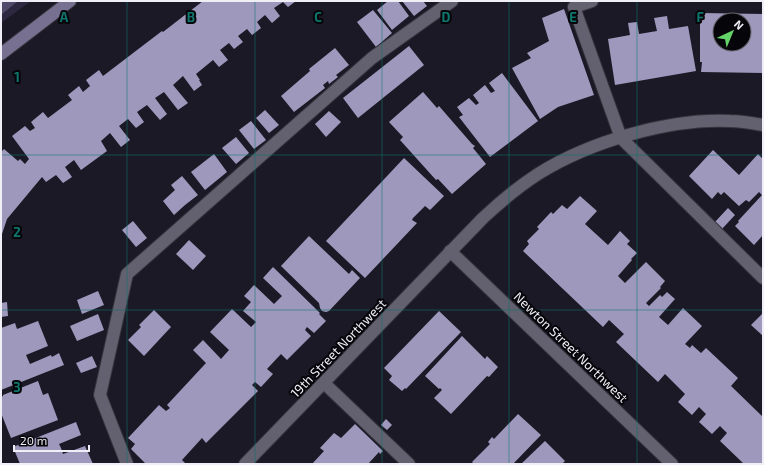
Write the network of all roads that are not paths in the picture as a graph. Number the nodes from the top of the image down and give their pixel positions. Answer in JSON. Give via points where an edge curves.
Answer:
{"nodes":[{"id":1,"x":70,"y":1,"type":"edge"},
{"id":2,"x":452,"y":1,"type":"edge"},
{"id":3,"x":592,"y":1,"type":"edge"},
{"id":4,"x":1,"y":54,"type":"edge"},
{"id":5,"x":763,"y":125,"type":"edge"},
{"id":6,"x":621,"y":138,"type":"junction"},
{"id":7,"x":450,"y":251,"type":"junction"},
{"id":8,"x":763,"y":278,"type":"edge"},
{"id":9,"x":324,"y":382,"type":"junction"},
{"id":10,"x":127,"y":464,"type":"edge"},
{"id":11,"x":245,"y":464,"type":"edge"},
{"id":12,"x":409,"y":464,"type":"edge"},
{"id":13,"x":672,"y":464,"type":"edge"}],
"edges":[{"from":1,"to":4,"type":"street"},
{"from":2,"to":10,"type":"street","via":[[372,58],[128,274],[100,395]]},
{"from":3,"to":6,"type":"street","via":[[574,7]]},
{"from":5,"to":6,"type":"street","name":"19th Street Northwest","via":[[730,121],[689,122]]},
{"from":6,"to":7,"type":"street","name":"19th Street Northwest","via":[[585,150],[538,174],[497,204]]},
{"from":6,"to":8,"type":"street"},
{"from":7,"to":9,"type":"street","name":"19th Street Northwest"},
{"from":7,"to":13,"type":"street","name":"Newton Street Northwest"},
{"from":9,"to":11,"type":"street","name":"19th Street Northwest"},
{"from":9,"to":12,"type":"street"}]}
